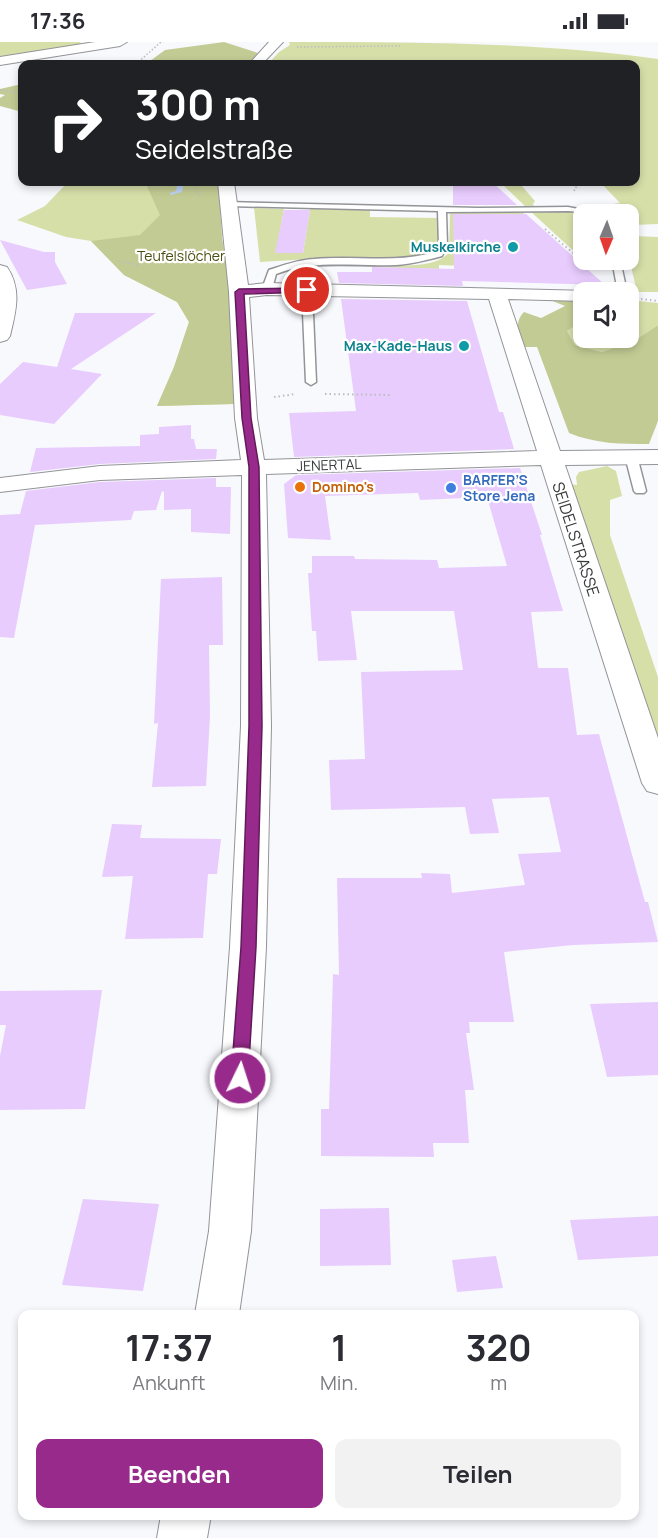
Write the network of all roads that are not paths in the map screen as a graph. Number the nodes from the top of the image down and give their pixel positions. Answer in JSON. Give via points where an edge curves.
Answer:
{"nodes":[{"id":1,"x":120,"y":42,"type":"edge"},
{"id":2,"x":281,"y":45,"type":"edge"},
{"id":3,"x":260,"y":60,"type":"edge"},
{"id":4,"x":0,"y":62,"type":"edge"},
{"id":5,"x":227,"y":186,"type":"edge"},
{"id":6,"x":229,"y":204,"type":"junction"},
{"id":7,"x":442,"y":209,"type":"junction"},
{"id":8,"x":573,"y":210,"type":"edge"},
{"id":9,"x":0,"y":271,"type":"edge"},
{"id":10,"x":267,"y":290,"type":"junction"},
{"id":11,"x":307,"y":290,"type":"junction"},
{"id":12,"x":239,"y":292,"type":"junction"},
{"id":13,"x":497,"y":294,"type":"junction"},
{"id":14,"x":573,"y":295,"type":"edge"},
{"id":15,"x":0,"y":336,"type":"edge"},
{"id":16,"x":311,"y":382,"type":"dead end"},
{"id":17,"x":631,"y":456,"type":"junction"},
{"id":18,"x":658,"y":457,"type":"edge"},
{"id":19,"x":551,"y":458,"type":"junction"},
{"id":20,"x":254,"y":467,"type":"junction"},
{"id":21,"x":0,"y":485,"type":"edge"},
{"id":22,"x":640,"y":491,"type":"dead end"},
{"id":23,"x":658,"y":783,"type":"edge"},
{"id":24,"x":218,"y":1310,"type":"edge"},
{"id":25,"x":185,"y":1520,"type":"edge"},
{"id":26,"x":182,"y":1538,"type":"edge"}],
"edges":[{"from":1,"to":4,"type":"street"},
{"from":2,"to":3,"type":"street"},
{"from":5,"to":6,"type":"street"},
{"from":6,"to":7,"type":"lane"},
{"from":6,"to":12,"type":"street"},
{"from":7,"to":8,"type":"lane"},
{"from":7,"to":10,"type":"lane","via":[[440,254],[407,262],[289,263],[272,272]]},
{"from":9,"to":15,"type":"street","via":[[8,306]]},
{"from":10,"to":11,"type":"street"},
{"from":10,"to":12,"type":"street"},
{"from":11,"to":13,"type":"street"},
{"from":11,"to":16,"type":"lane"},
{"from":12,"to":20,"type":"street","via":[[246,418]]},
{"from":13,"to":14,"type":"street"},
{"from":13,"to":19,"type":"street","name":"SEIDELSTRASSE"},
{"from":17,"to":18,"type":"street","name":"JENERTAL"},
{"from":17,"to":19,"type":"street","name":"JENERTAL"},
{"from":17,"to":22,"type":"lane"},
{"from":19,"to":20,"type":"street","name":"JENERTAL"},
{"from":19,"to":23,"type":"street","name":"SEIDELSTRASSE"},
{"from":20,"to":21,"type":"street","name":"JENERTAL","via":[[100,473]]},
{"from":20,"to":24,"type":"street","via":[[256,726],[248,947],[230,1231]]},
{"from":25,"to":26,"type":"street"}]}
